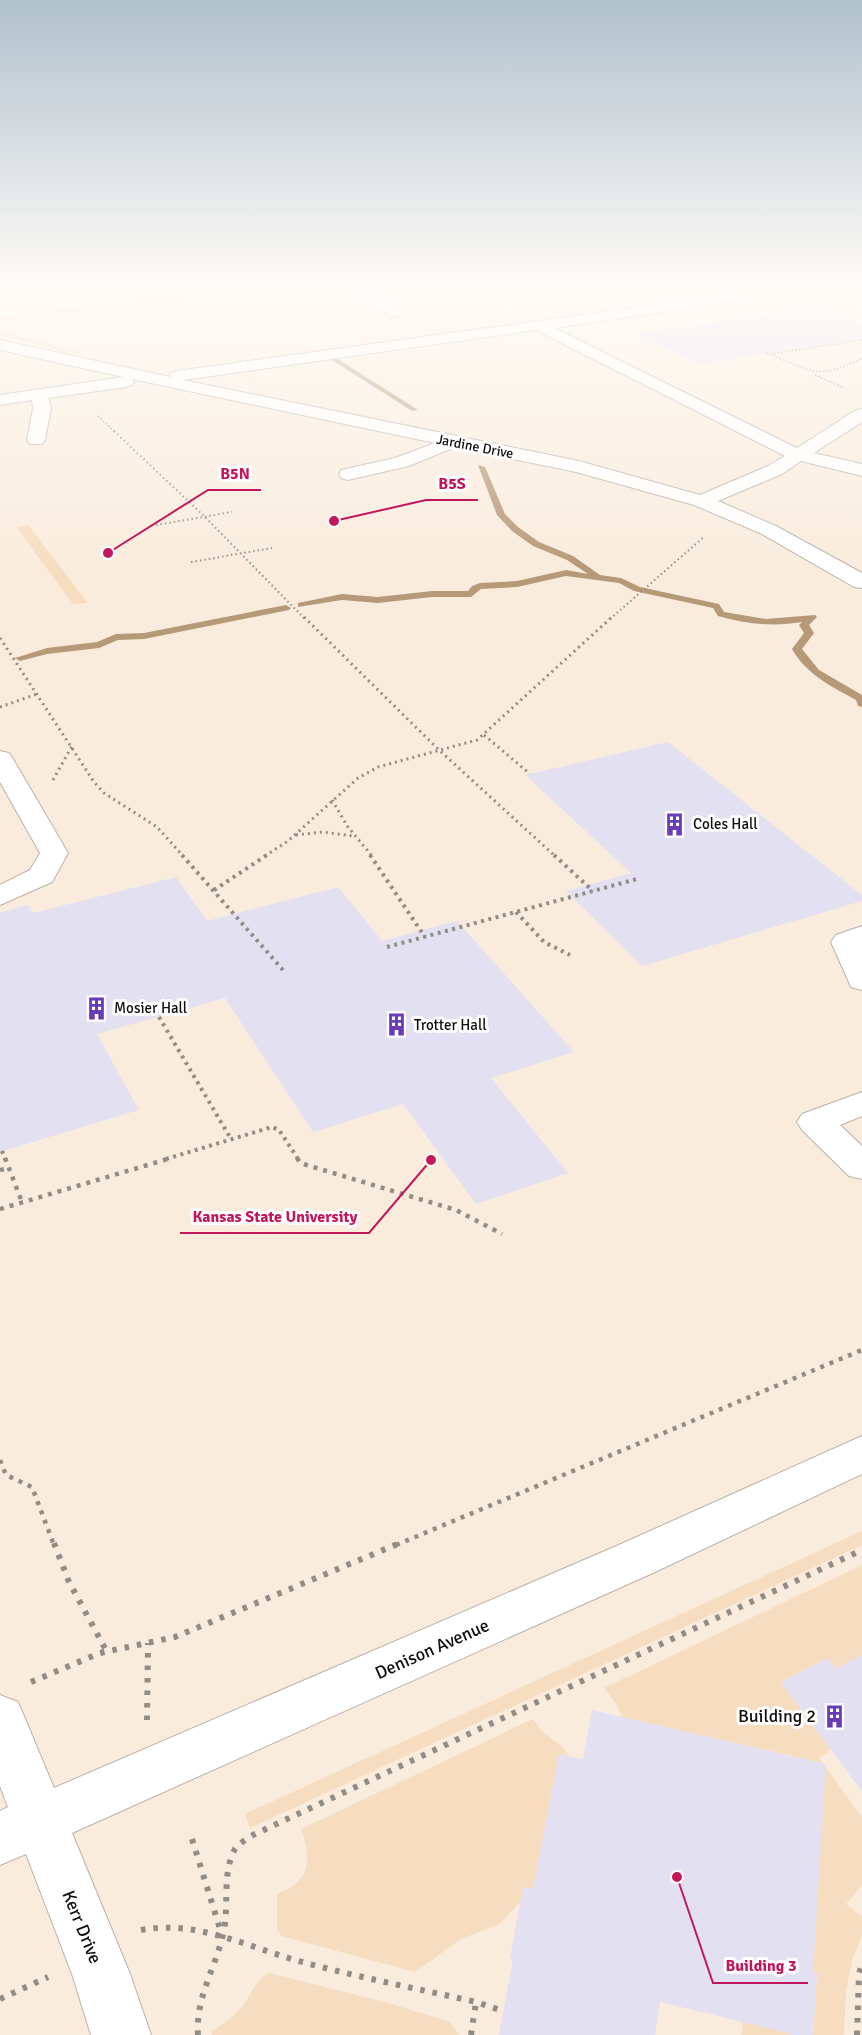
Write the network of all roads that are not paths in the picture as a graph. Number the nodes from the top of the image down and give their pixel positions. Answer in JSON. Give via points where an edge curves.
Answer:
{"nodes":[{"id":1,"x":144,"y":380,"type":"edge"},
{"id":2,"x":156,"y":380,"type":"edge"},
{"id":3,"x":647,"y":380,"type":"edge"},
{"id":4,"x":39,"y":394,"type":"junction"},
{"id":5,"x":0,"y":400,"type":"edge"},
{"id":6,"x":862,"y":414,"type":"edge"},
{"id":7,"x":36,"y":440,"type":"dead end"},
{"id":8,"x":453,"y":441,"type":"junction"},
{"id":9,"x":798,"y":455,"type":"junction"},
{"id":10,"x":862,"y":470,"type":"edge"},
{"id":11,"x":348,"y":474,"type":"dead end"},
{"id":12,"x":701,"y":501,"type":"junction"},
{"id":13,"x":862,"y":582,"type":"edge"},
{"id":14,"x":0,"y":759,"type":"edge"},
{"id":15,"x":0,"y":896,"type":"edge"},
{"id":16,"x":862,"y":935,"type":"edge"},
{"id":17,"x":862,"y":980,"type":"edge"},
{"id":18,"x":862,"y":1103,"type":"edge"},
{"id":19,"x":862,"y":1167,"type":"edge"},
{"id":20,"x":862,"y":1454,"type":"edge"},
{"id":21,"x":10,"y":1703,"type":"edge"},
{"id":22,"x":20,"y":1829,"type":"edge"},
{"id":23,"x":121,"y":2035,"type":"edge"}],
"edges":[{"from":1,"to":4,"type":"street"},
{"from":2,"to":8,"type":"street","name":"Jardine Drive"},
{"from":3,"to":9,"type":"street"},
{"from":4,"to":5,"type":"street"},
{"from":4,"to":7,"type":"street","via":[[42,408]]},
{"from":6,"to":9,"type":"street"},
{"from":8,"to":11,"type":"street","via":[[420,458]]},
{"from":8,"to":12,"type":"street","name":"Jardine Drive","via":[[579,466]]},
{"from":9,"to":10,"type":"street"},
{"from":9,"to":12,"type":"street","via":[[775,470]]},
{"from":12,"to":13,"type":"street","name":"Jardine Drive","via":[[769,530]]},
{"from":14,"to":15,"type":"street","via":[[54,853],[42,876]]},
{"from":16,"to":17,"type":"street","via":[[847,942]]},
{"from":18,"to":19,"type":"street","via":[[815,1122]]},
{"from":20,"to":22,"type":"street","name":"Denison Avenue","via":[[638,1558]]},
{"from":21,"to":22,"type":"street","name":"Kerr Drive"},
{"from":22,"to":23,"type":"street","name":"Kerr Drive","via":[[101,1974]]}]}
